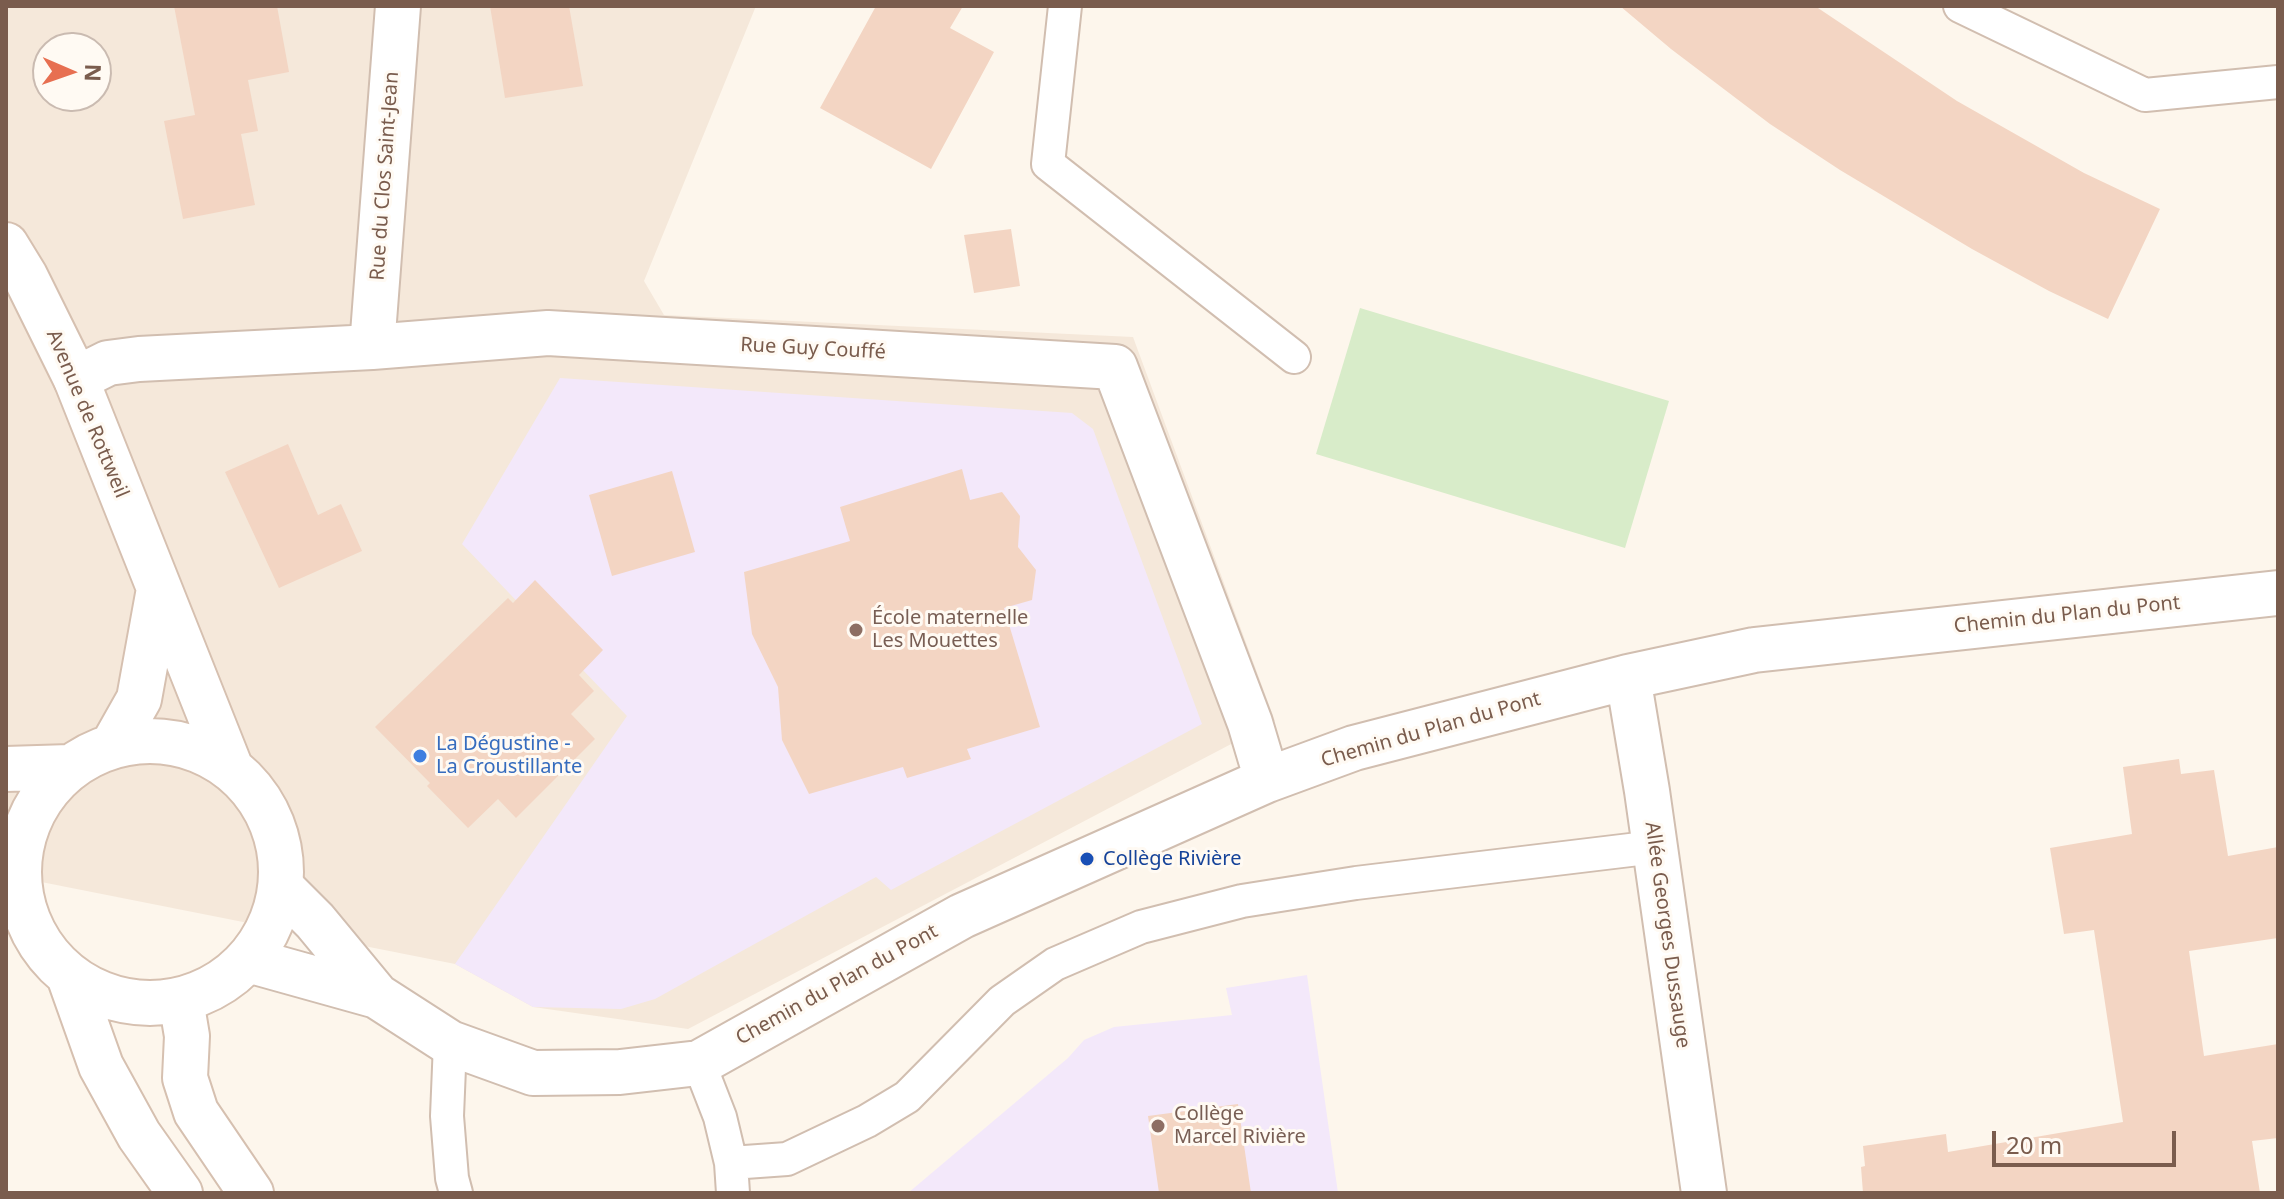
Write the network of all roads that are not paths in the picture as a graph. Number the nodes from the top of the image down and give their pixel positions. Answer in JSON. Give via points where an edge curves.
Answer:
{"nodes":[{"id":1,"x":398,"y":6,"type":"edge"},
{"id":2,"x":1065,"y":6,"type":"edge"},
{"id":3,"x":1960,"y":6,"type":"edge"},
{"id":4,"x":2278,"y":82,"type":"edge"},
{"id":5,"x":6,"y":245,"type":"edge"},
{"id":6,"x":372,"y":347,"type":"junction"},
{"id":7,"x":1294,"y":357,"type":"dead end"},
{"id":8,"x":76,"y":379,"type":"junction"},
{"id":9,"x":159,"y":587,"type":"junction"},
{"id":10,"x":2278,"y":593,"type":"edge"},
{"id":11,"x":1628,"y":677,"type":"junction"},
{"id":12,"x":113,"y":745,"type":"junction"},
{"id":13,"x":70,"y":767,"type":"junction"},
{"id":14,"x":6,"y":769,"type":"edge"},
{"id":15,"x":231,"y":769,"type":"junction"},
{"id":16,"x":1267,"y":780,"type":"junction"},
{"id":17,"x":1655,"y":847,"type":"junction"},
{"id":18,"x":13,"y":883,"type":"edge"},
{"id":19,"x":281,"y":887,"type":"junction"},
{"id":20,"x":248,"y":960,"type":"junction"},
{"id":21,"x":69,"y":976,"type":"junction"},
{"id":22,"x":377,"y":996,"type":"junction"},
{"id":23,"x":181,"y":1000,"type":"junction"},
{"id":24,"x":450,"y":1043,"type":"junction"},
{"id":25,"x":699,"y":1063,"type":"junction"},
{"id":26,"x":732,"y":1178,"type":"edge"},
{"id":27,"x":180,"y":1193,"type":"edge"},
{"id":28,"x":251,"y":1193,"type":"edge"},
{"id":29,"x":456,"y":1193,"type":"edge"},
{"id":30,"x":1704,"y":1193,"type":"edge"}],
"edges":[{"from":1,"to":6,"type":"street","name":"Rue du Clos Saint-Jean"},
{"from":2,"to":7,"type":"lane","via":[[1048,164]]},
{"from":3,"to":4,"type":"lane","via":[[2145,95]]},
{"from":5,"to":8,"type":"street","name":"Avenue de Rottweil"},
{"from":6,"to":8,"type":"street","name":"Rue Guy Couffé","via":[[139,359],[108,363]]},
{"from":6,"to":16,"type":"street","name":"Rue Guy Couffé","via":[[548,333],[1115,367]]},
{"from":8,"to":9,"type":"street","name":"Avenue de Rottweil"},
{"from":9,"to":12,"type":"street","via":[[139,699]]},
{"from":9,"to":15,"type":"street","name":"Avenue de Rottweil"},
{"from":10,"to":11,"type":"street","name":"Chemin du Plan du Pont","via":[[1754,650]]},
{"from":11,"to":16,"type":"street","name":"Chemin du Plan du Pont","via":[[1354,748]]},
{"from":11,"to":17,"type":"street","name":"Allée Georges Dussauge"},
{"from":12,"to":13,"type":"street"},
{"from":12,"to":15,"type":"street","via":[[154,740],[181,745]]},
{"from":13,"to":14,"type":"street"},
{"from":13,"to":18,"type":"street","via":[[40,801]]},
{"from":15,"to":19,"type":"street","via":[[262,802],[278,843]]},
{"from":16,"to":25,"type":"street","name":"Chemin du Plan du Pont","via":[[962,916]]},
{"from":17,"to":26,"type":"lane","via":[[1356,883],[1242,901],[1141,927],[1055,964],[1002,1001],[907,1097],[787,1159]]},
{"from":17,"to":30,"type":"street","name":"Allée Georges Dussauge"},
{"from":18,"to":21,"type":"street","via":[[46,952]]},
{"from":19,"to":20,"type":"street","via":[[269,926]]},
{"from":19,"to":22,"type":"street","name":"Chemin du Plan du Pont"},
{"from":20,"to":22,"type":"street","name":"Chemin du Plan du Pont"},
{"from":20,"to":23,"type":"street","via":[[218,985]]},
{"from":21,"to":23,"type":"street","via":[[103,995],[142,1004]]},
{"from":21,"to":27,"type":"street","via":[[101,1066],[139,1135]]},
{"from":22,"to":24,"type":"street","name":"Chemin du Plan du Pont"},
{"from":23,"to":28,"type":"street","via":[[187,1036],[185,1078],[196,1112]]},
{"from":24,"to":25,"type":"street","name":"Chemin du Plan du Pont","via":[[533,1073],[620,1072]]},
{"from":24,"to":29,"type":"lane","via":[[447,1116]]},
{"from":25,"to":26,"type":"lane","via":[[720,1117]]}]}
